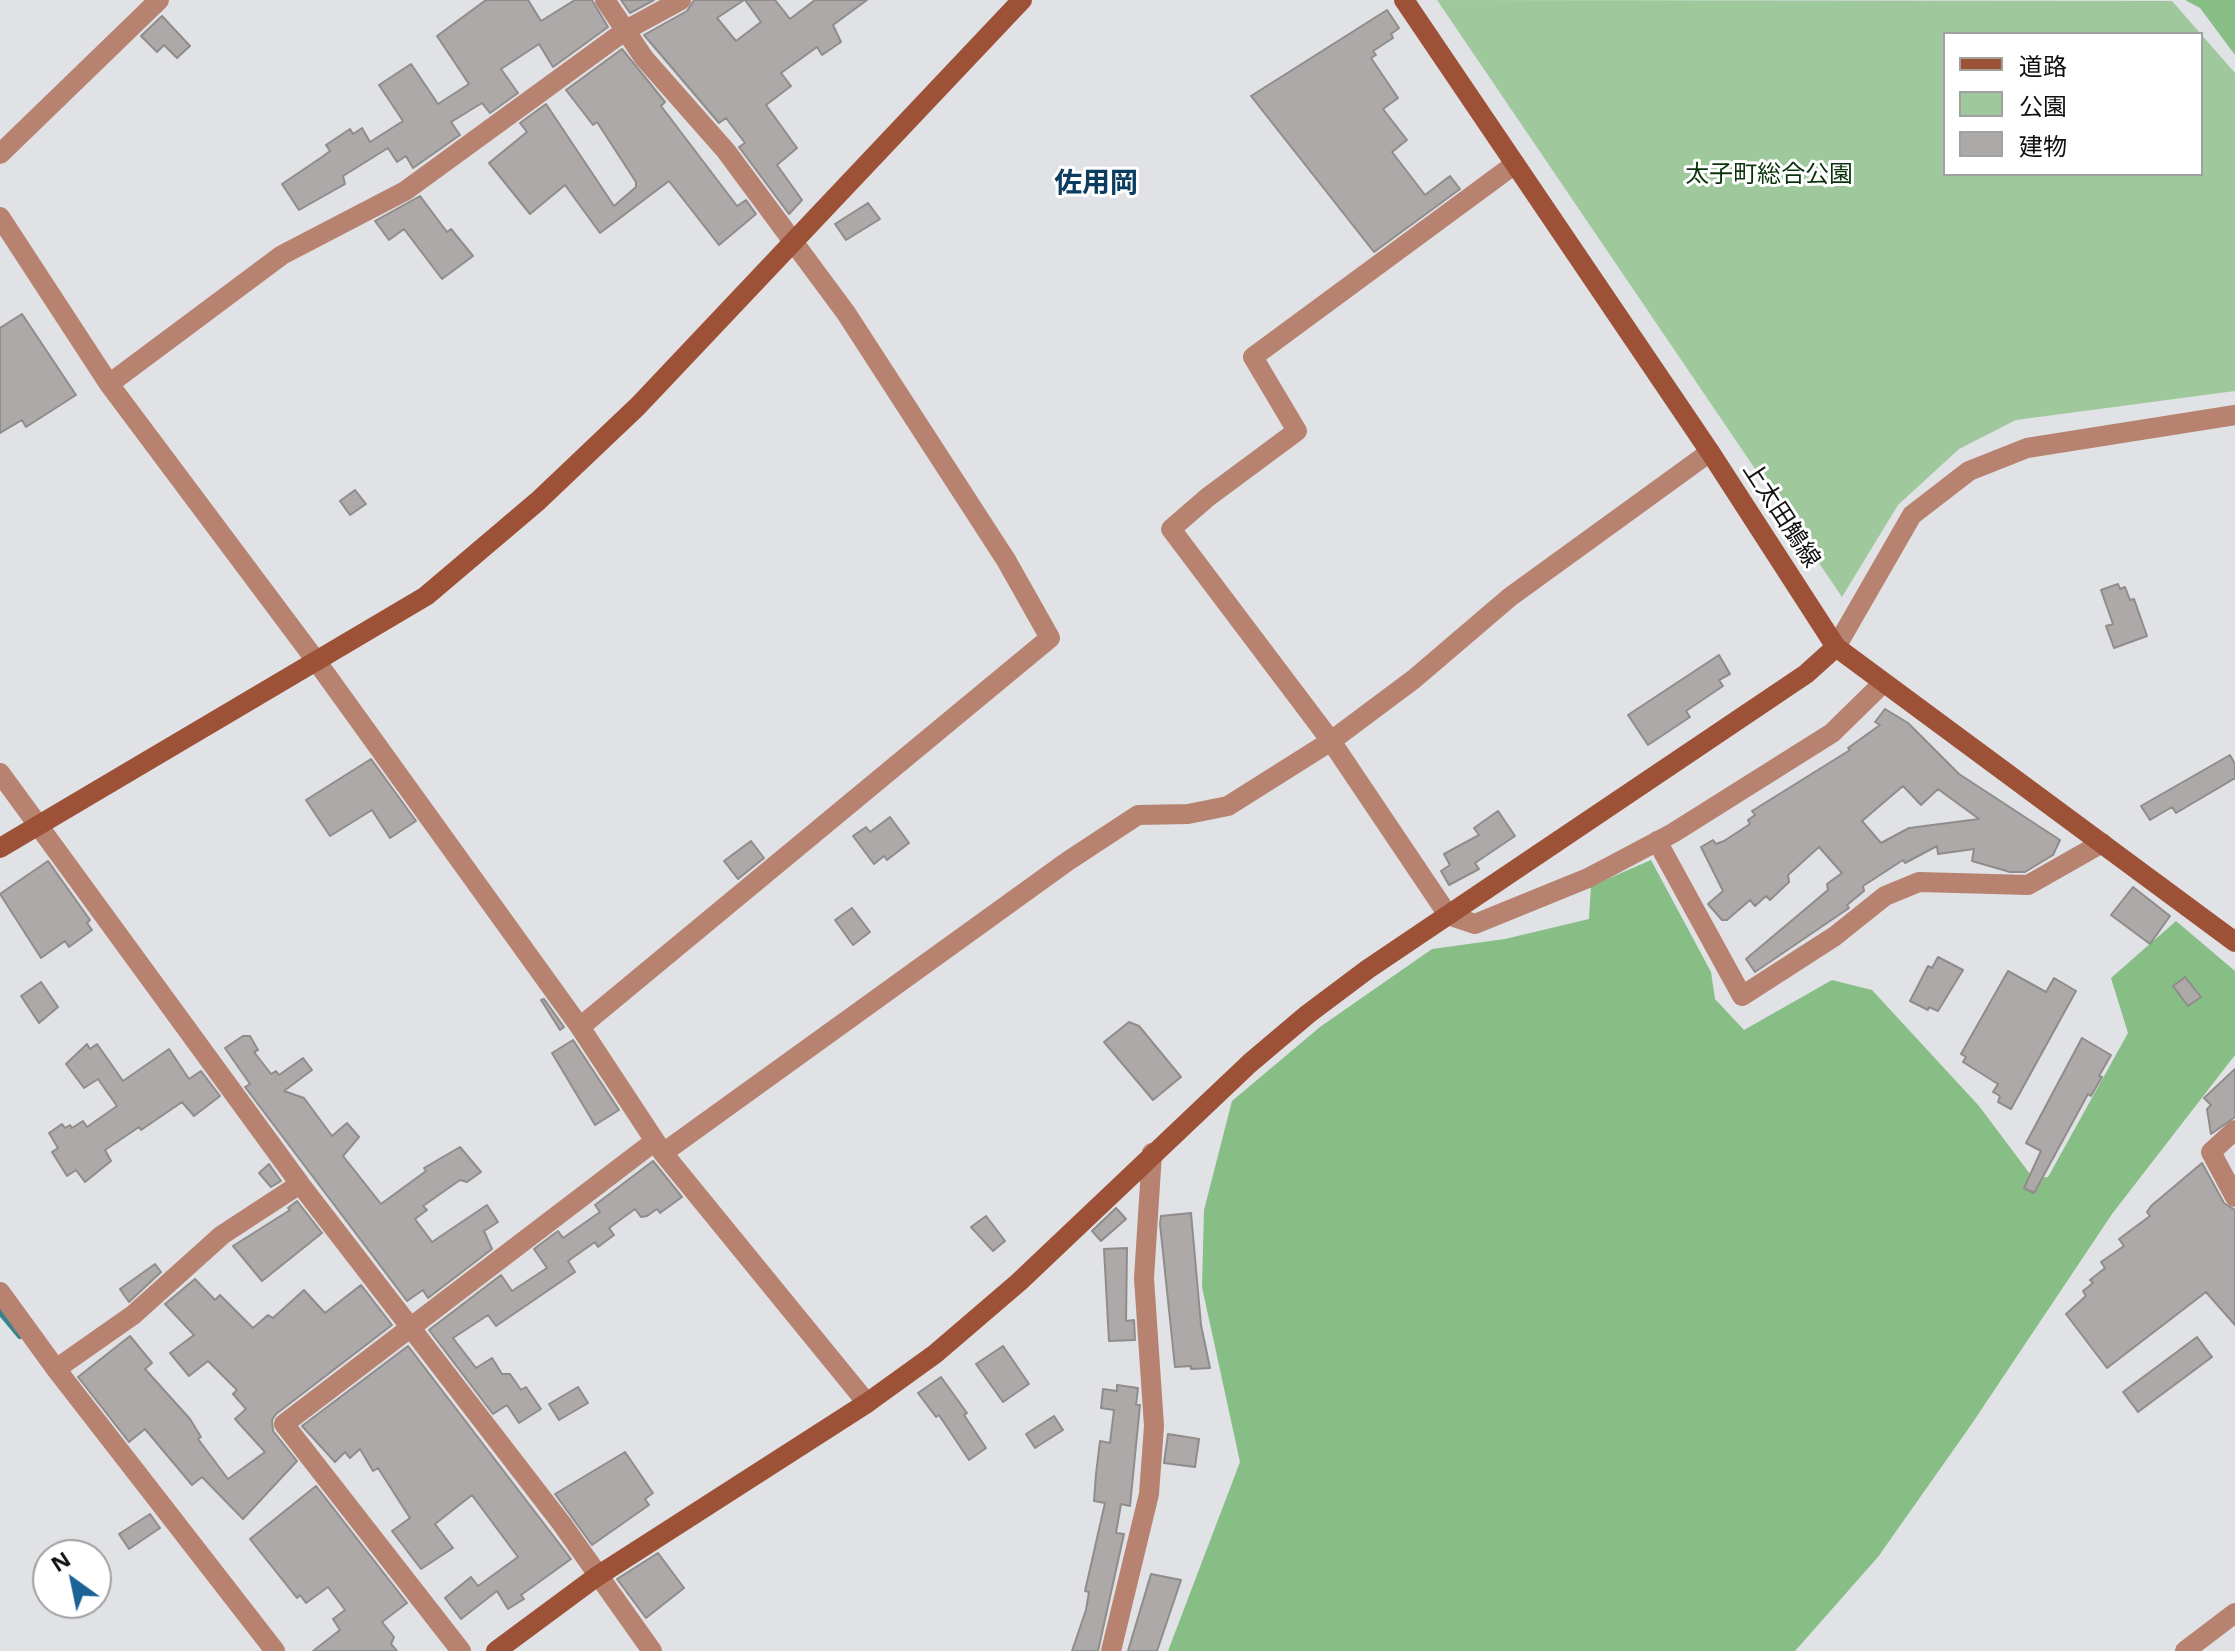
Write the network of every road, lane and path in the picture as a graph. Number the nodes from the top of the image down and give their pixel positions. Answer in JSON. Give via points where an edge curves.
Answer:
{"nodes":[{"id":1,"x":159,"y":0,"type":"edge"},
{"id":2,"x":605,"y":0,"type":"edge"},
{"id":3,"x":681,"y":0,"type":"edge"},
{"id":4,"x":1022,"y":0,"type":"edge"},
{"id":5,"x":1404,"y":0,"type":"edge"},
{"id":6,"x":626,"y":30,"type":"junction"},
{"id":7,"x":0,"y":154,"type":"edge"},
{"id":8,"x":1515,"y":164,"type":"junction"},
{"id":9,"x":0,"y":217,"type":"edge"},
{"id":10,"x":792,"y":239,"type":"junction"},
{"id":11,"x":109,"y":384,"type":"junction"},
{"id":12,"x":2235,"y":415,"type":"edge"},
{"id":13,"x":1710,"y":452,"type":"junction"},
{"id":14,"x":1836,"y":647,"type":"junction"},
{"id":15,"x":317,"y":662,"type":"junction"},
{"id":16,"x":1882,"y":684,"type":"junction"},
{"id":17,"x":1331,"y":741,"type":"junction"},
{"id":18,"x":0,"y":773,"type":"edge"},
{"id":19,"x":36,"y":827,"type":"junction"},
{"id":20,"x":1657,"y":841,"type":"junction"},
{"id":21,"x":2102,"y":843,"type":"junction"},
{"id":22,"x":0,"y":848,"type":"edge"},
{"id":23,"x":1448,"y":915,"type":"junction"},
{"id":24,"x":2235,"y":942,"type":"edge"},
{"id":25,"x":580,"y":1027,"type":"junction"},
{"id":26,"x":2235,"y":1130,"type":"edge"},
{"id":27,"x":659,"y":1147,"type":"junction"},
{"id":28,"x":1152,"y":1153,"type":"junction"},
{"id":29,"x":300,"y":1184,"type":"junction"},
{"id":30,"x":2235,"y":1197,"type":"edge"},
{"id":31,"x":0,"y":1292,"type":"edge"},
{"id":32,"x":408,"y":1329,"type":"junction"},
{"id":33,"x":56,"y":1369,"type":"junction"},
{"id":34,"x":867,"y":1403,"type":"junction"},
{"id":35,"x":596,"y":1577,"type":"junction"},
{"id":36,"x":2235,"y":1613,"type":"edge"},
{"id":37,"x":275,"y":1651,"type":"edge"},
{"id":38,"x":461,"y":1651,"type":"edge"},
{"id":39,"x":496,"y":1651,"type":"edge"},
{"id":40,"x":652,"y":1651,"type":"edge"},
{"id":41,"x":1111,"y":1651,"type":"edge"},
{"id":42,"x":2185,"y":1651,"type":"edge"}],
"edges":[{"from":1,"to":7,"type":"street"},
{"from":2,"to":6,"type":"street"},
{"from":3,"to":6,"type":"street"},
{"from":4,"to":10,"type":"street"},
{"from":5,"to":8,"type":"street","name":"上太田鵤線"},
{"from":6,"to":10,"type":"street"},
{"from":6,"to":11,"type":"street","via":[[405,191],[282,255]]},
{"from":8,"to":13,"type":"street","name":"上太田鵤線"},
{"from":8,"to":17,"type":"street","via":[[1253,357],[1297,431],[1171,529]]},
{"from":9,"to":11,"type":"street"},
{"from":10,"to":15,"type":"street","via":[[638,406],[538,501],[426,596]]},
{"from":10,"to":25,"type":"street","via":[[1006,560],[1050,638]]},
{"from":11,"to":15,"type":"street"},
{"from":12,"to":14,"type":"street","via":[[2027,448],[1969,471],[1912,515]]},
{"from":13,"to":14,"type":"street","name":"上太田鵤線"},
{"from":13,"to":17,"type":"street","via":[[1510,597]]},
{"from":14,"to":16,"type":"street","name":"上太田鵤線"},
{"from":14,"to":23,"type":"street","via":[[1806,674]]},
{"from":15,"to":19,"type":"street"},
{"from":15,"to":25,"type":"street"},
{"from":16,"to":20,"type":"street","via":[[1832,733]]},
{"from":16,"to":21,"type":"street","name":"上太田鵤線"},
{"from":17,"to":23,"type":"street"},
{"from":17,"to":27,"type":"street","via":[[1228,806],[1138,815]]},
{"from":18,"to":19,"type":"street"},
{"from":19,"to":22,"type":"street"},
{"from":19,"to":29,"type":"street"},
{"from":20,"to":21,"type":"street","via":[[1742,996],[1907,886],[2028,885]]},
{"from":20,"to":23,"type":"street","via":[[1515,911],[1475,924]]},
{"from":21,"to":24,"type":"street","name":"上太田鵤線"},
{"from":23,"to":28,"type":"street","via":[[1308,1014]]},
{"from":25,"to":27,"type":"street"},
{"from":26,"to":30,"type":"street","via":[[2211,1152]]},
{"from":27,"to":32,"type":"street"},
{"from":27,"to":34,"type":"street"},
{"from":28,"to":34,"type":"street","via":[[1019,1282],[935,1354]]},
{"from":28,"to":41,"type":"street","via":[[1144,1278],[1154,1426],[1149,1494]]},
{"from":29,"to":32,"type":"street"},
{"from":29,"to":33,"type":"street","via":[[222,1235],[133,1315]]},
{"from":31,"to":33,"type":"street"},
{"from":32,"to":35,"type":"street","via":[[562,1524]]},
{"from":32,"to":38,"type":"street","via":[[284,1424]]},
{"from":33,"to":37,"type":"street"},
{"from":34,"to":35,"type":"street"},
{"from":35,"to":39,"type":"street"},
{"from":35,"to":40,"type":"street"},
{"from":36,"to":42,"type":"street"}]}
